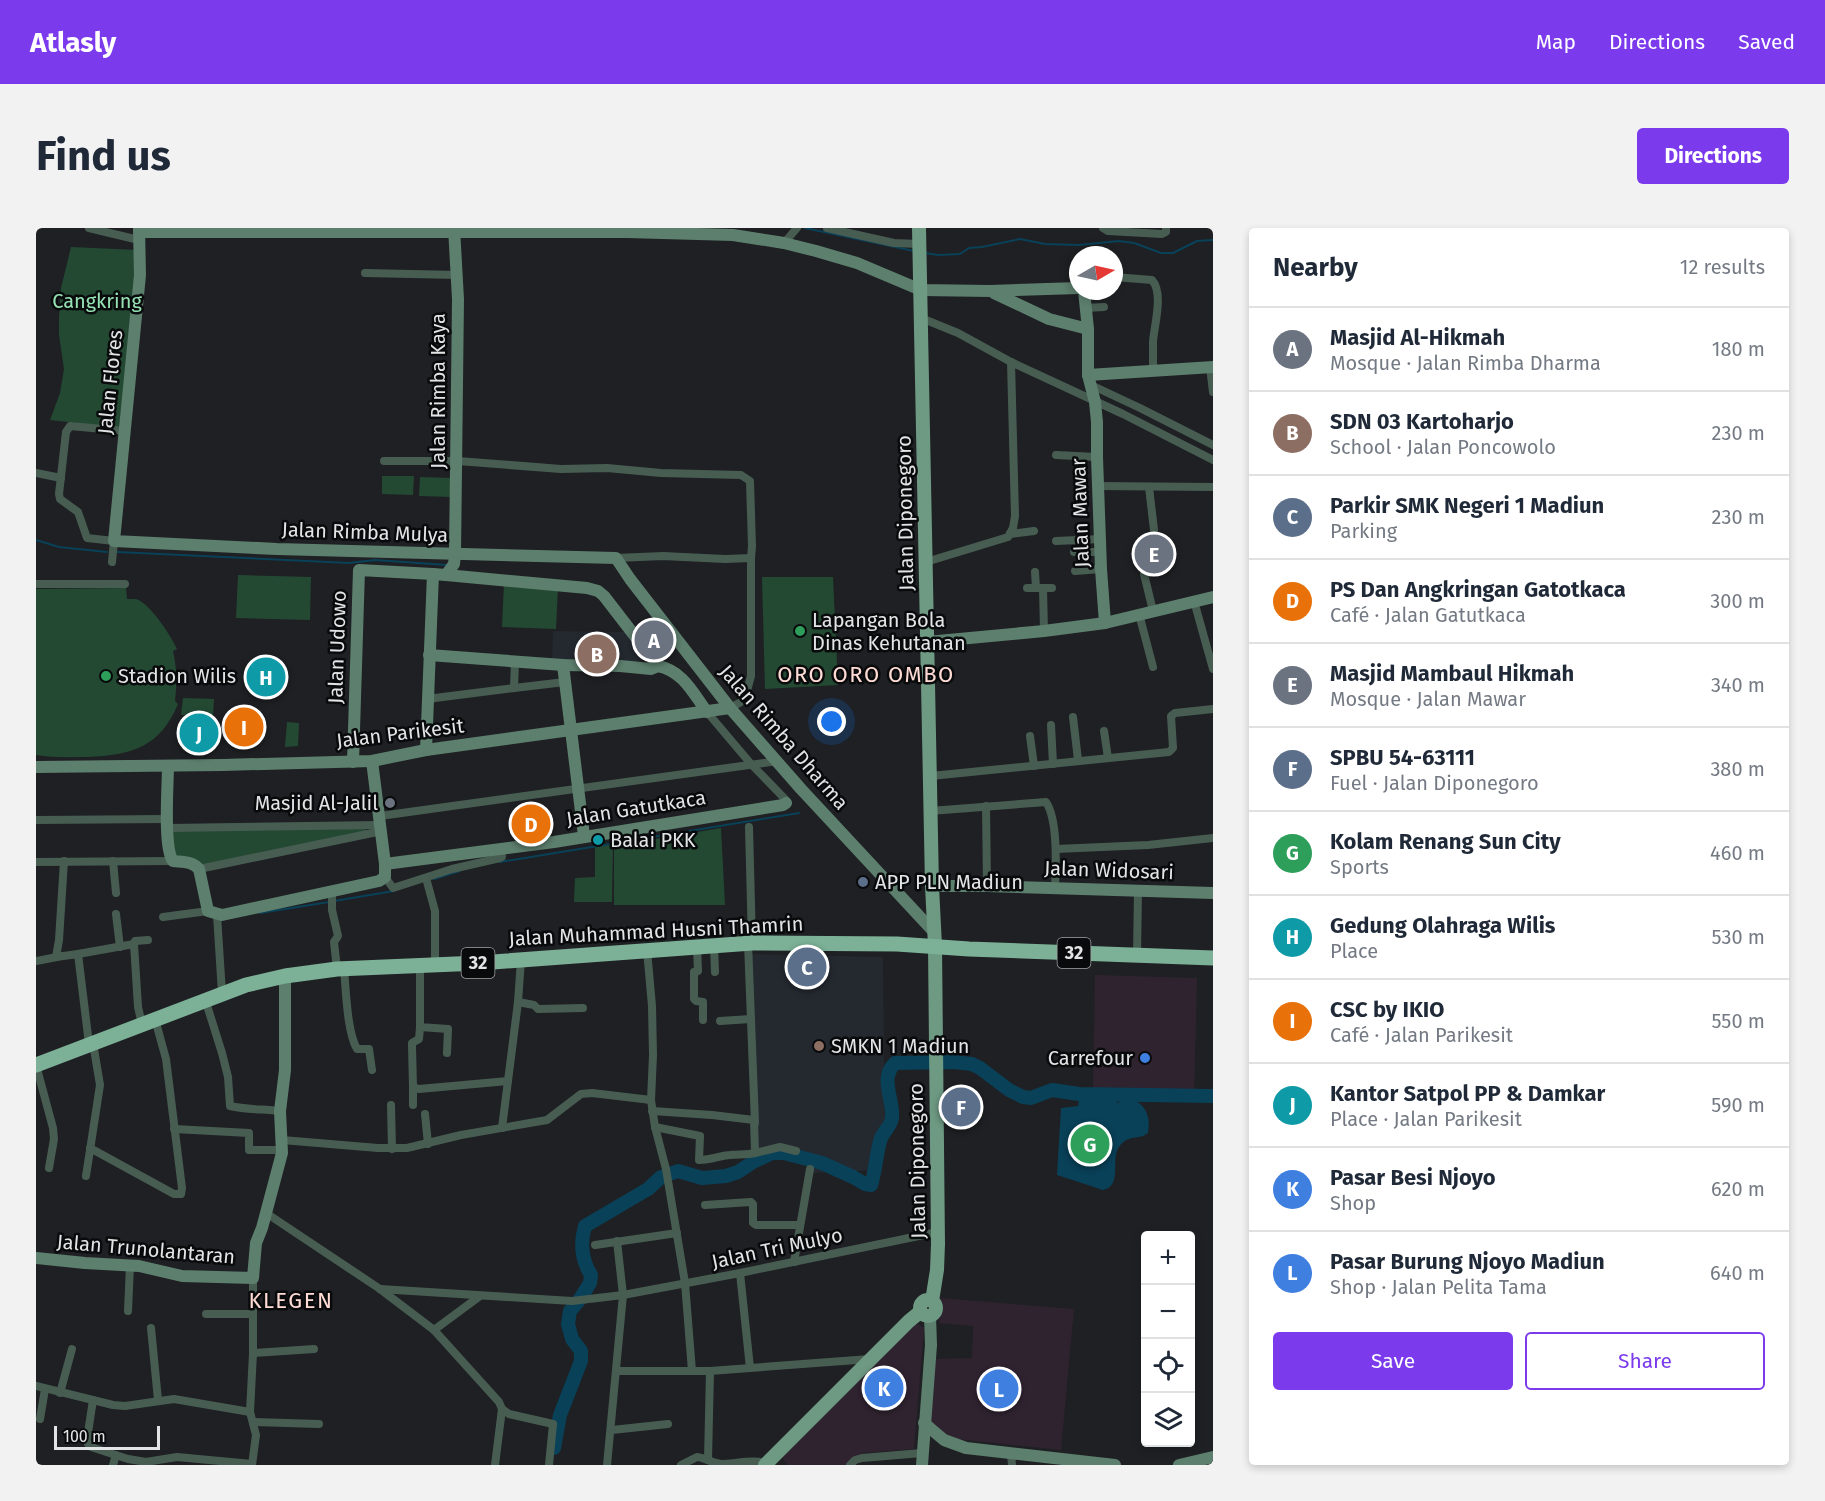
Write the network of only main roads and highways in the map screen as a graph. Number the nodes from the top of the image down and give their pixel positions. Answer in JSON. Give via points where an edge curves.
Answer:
{"nodes":[{"id":1,"x":919,"y":228,"type":"edge"},
{"id":2,"x":934,"y":939,"type":"junction"},
{"id":3,"x":1213,"y":958,"type":"edge"},
{"id":4,"x":36,"y":1065,"type":"edge"},
{"id":5,"x":767,"y":1464,"type":"edge"}],
"edges":[{"from":1,"to":2,"type":"main road","name":"Jalan Diponegoro"},
{"from":2,"to":3,"type":"highway","number":"32","via":[[969,949]]},
{"from":2,"to":4,"type":"highway","name":"Jalan Muhammad Husni Thamrin","number":"32","via":[[714,945],[340,969],[285,976],[205,999]]},
{"from":2,"to":5,"type":"main road","name":"Jalan Diponegoro","via":[[938,1232],[932,1301],[923,1301],[920,1306],[925,1314],[870,1359]]}]}
